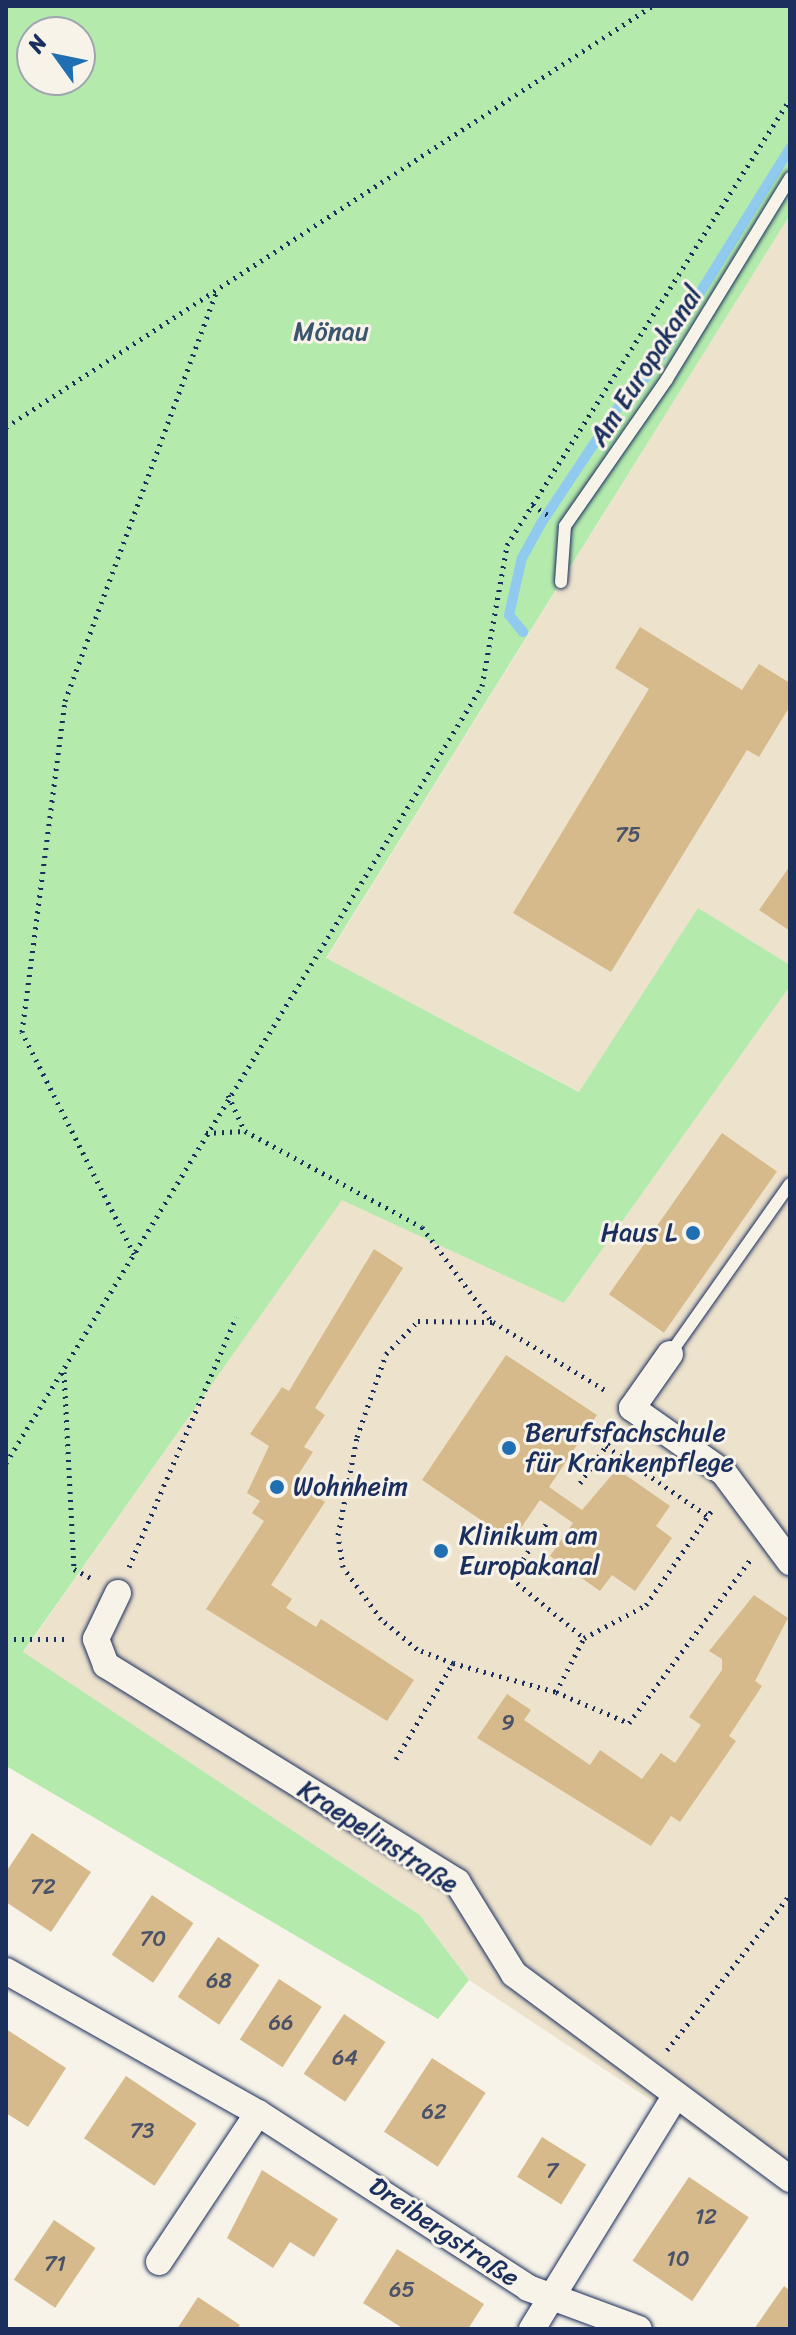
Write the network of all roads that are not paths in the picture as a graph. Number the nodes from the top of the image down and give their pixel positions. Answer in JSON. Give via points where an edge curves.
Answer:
{"nodes":[{"id":1,"x":790,"y":178,"type":"edge"},
{"id":2,"x":561,"y":582,"type":"dead end"},
{"id":3,"x":790,"y":1184,"type":"edge"},
{"id":4,"x":670,"y":1354,"type":"joint"},
{"id":5,"x":790,"y":1562,"type":"edge"},
{"id":6,"x":118,"y":1593,"type":"road end"},
{"id":7,"x":6,"y":1971,"type":"edge"},
{"id":8,"x":674,"y":2098,"type":"junction"},
{"id":9,"x":258,"y":2113,"type":"junction"},
{"id":10,"x":790,"y":2179,"type":"edge"},
{"id":11,"x":159,"y":2262,"type":"dead end"},
{"id":12,"x":552,"y":2297,"type":"junction"},
{"id":13,"x":532,"y":2329,"type":"edge"},
{"id":14,"x":639,"y":2329,"type":"edge"}],
"edges":[{"from":1,"to":2,"type":"lane","name":"Am Europakanal","via":[[667,379],[565,526]]},
{"from":3,"to":4,"type":"lane"},
{"from":4,"to":5,"type":"street","via":[[632,1408],[730,1484]]},
{"from":6,"to":8,"type":"street","name":"Kraepelinstraße","via":[[96,1639],[106,1665],[457,1882],[514,1974],[649,2073]]},
{"from":7,"to":9,"type":"street","name":"Dreibergstraße"},
{"from":8,"to":10,"type":"street","name":"Kraepelinstraße"},
{"from":8,"to":12,"type":"street"},
{"from":9,"to":11,"type":"street"},
{"from":9,"to":12,"type":"street","name":"Dreibergstraße"},
{"from":12,"to":13,"type":"street"},
{"from":12,"to":14,"type":"street","name":"Dreibergstraße"}]}
